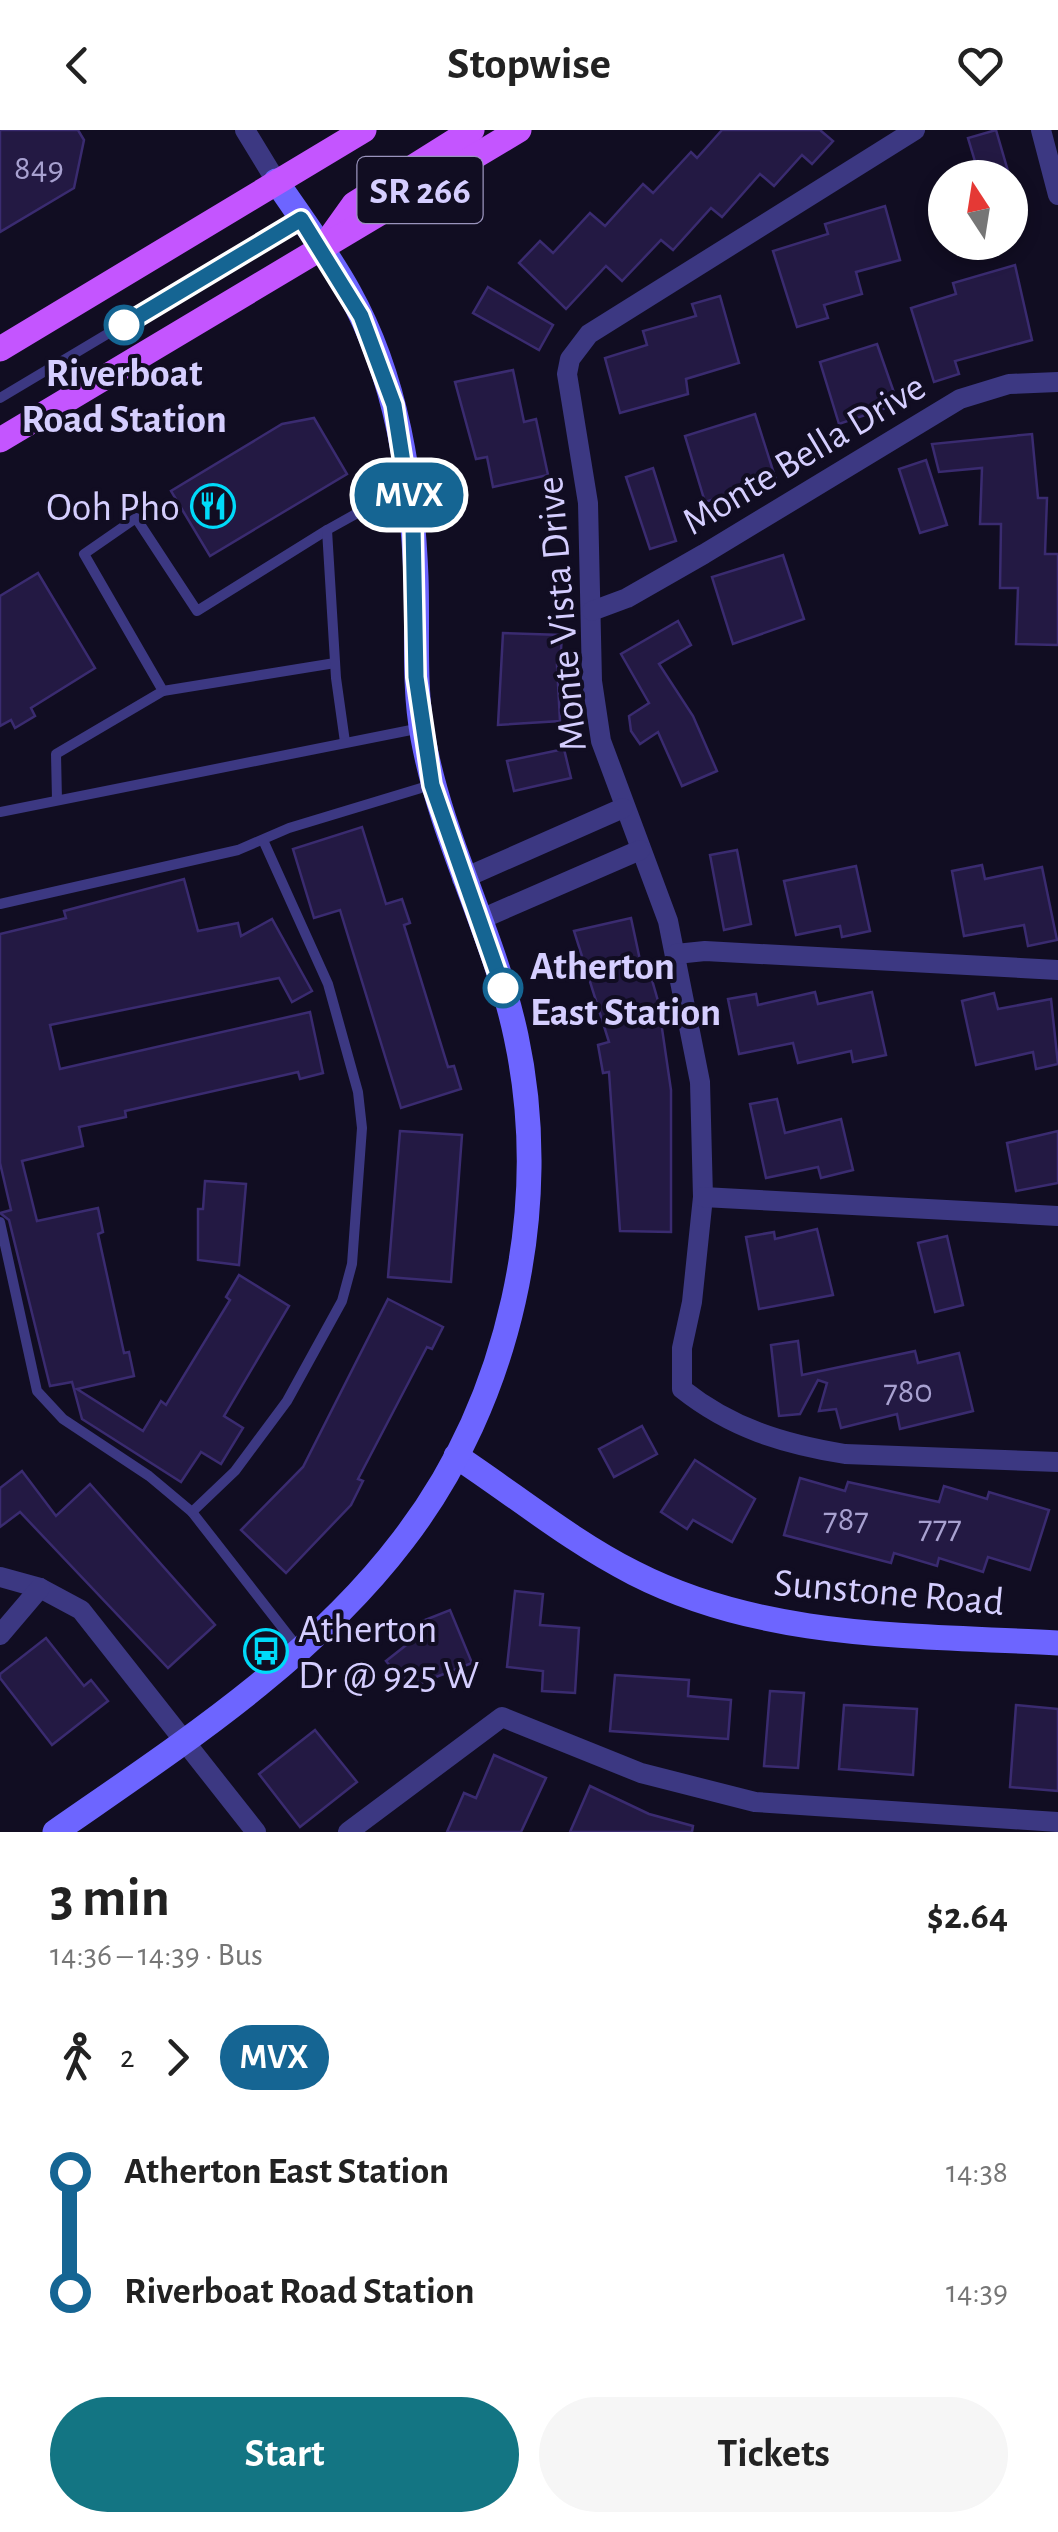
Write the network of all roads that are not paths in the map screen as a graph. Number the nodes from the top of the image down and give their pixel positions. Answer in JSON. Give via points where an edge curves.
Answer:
{"nodes":[{"id":1,"x":245,"y":130,"type":"edge"},
{"id":2,"x":364,"y":130,"type":"edge"},
{"id":3,"x":472,"y":130,"type":"edge"},
{"id":4,"x":519,"y":130,"type":"edge"},
{"id":5,"x":914,"y":130,"type":"edge"},
{"id":6,"x":1041,"y":130,"type":"edge"},
{"id":7,"x":276,"y":181,"type":"junction"},
{"id":8,"x":1058,"y":195,"type":"edge"},
{"id":9,"x":301,"y":219,"type":"junction"},
{"id":10,"x":322,"y":251,"type":"junction"},
{"id":11,"x":0,"y":349,"type":"edge"},
{"id":12,"x":1058,"y":382,"type":"edge"},
{"id":13,"x":0,"y":398,"type":"edge"},
{"id":14,"x":0,"y":440,"type":"edge"},
{"id":15,"x":408,"y":485,"type":"junction"},
{"id":16,"x":327,"y":530,"type":"junction"},
{"id":17,"x":592,"y":611,"type":"junction"},
{"id":18,"x":335,"y":663,"type":"junction"},
{"id":19,"x":163,"y":691,"type":"junction"},
{"id":20,"x":421,"y":728,"type":"junction"},
{"id":21,"x":345,"y":742,"type":"junction"},
{"id":22,"x":432,"y":785,"type":"junction"},
{"id":23,"x":57,"y":800,"type":"junction"},
{"id":24,"x":623,"y":808,"type":"junction"},
{"id":25,"x":0,"y":812,"type":"edge"},
{"id":26,"x":263,"y":840,"type":"junction"},
{"id":27,"x":640,"y":850,"type":"junction"},
{"id":28,"x":462,"y":879,"type":"junction"},
{"id":29,"x":0,"y":904,"type":"edge"},
{"id":30,"x":479,"y":920,"type":"junction"},
{"id":31,"x":676,"y":954,"type":"junction"},
{"id":32,"x":1058,"y":970,"type":"edge"},
{"id":33,"x":703,"y":1197,"type":"junction"},
{"id":34,"x":1058,"y":1216,"type":"edge"},
{"id":35,"x":0,"y":1222,"type":"edge"},
{"id":36,"x":456,"y":1456,"type":"junction"},
{"id":37,"x":1058,"y":1462,"type":"edge"},
{"id":38,"x":192,"y":1512,"type":"junction"},
{"id":39,"x":0,"y":1577,"type":"edge"},
{"id":40,"x":40,"y":1588,"type":"junction"},
{"id":41,"x":0,"y":1635,"type":"edge"},
{"id":42,"x":1058,"y":1643,"type":"edge"},
{"id":43,"x":299,"y":1649,"type":"junction"},
{"id":44,"x":185,"y":1738,"type":"junction"},
{"id":45,"x":1058,"y":1822,"type":"edge"},
{"id":46,"x":55,"y":1832,"type":"edge"},
{"id":47,"x":256,"y":1832,"type":"edge"},
{"id":48,"x":348,"y":1832,"type":"edge"}],
"edges":[{"from":1,"to":7,"type":"street"},
{"from":2,"to":7,"type":"main road","number":"SR 266"},
{"from":3,"to":10,"type":"main road","via":[[354,204]]},
{"from":4,"to":10,"type":"main road","number":"SR 266"},
{"from":5,"to":17,"type":"street","name":"Monte Vista Drive","via":[[578,344],[570,359],[569,391],[588,503]]},
{"from":6,"to":8,"type":"street"},
{"from":7,"to":9,"type":"street"},
{"from":7,"to":11,"type":"main road","number":"SR 266"},
{"from":9,"to":10,"type":"street"},
{"from":9,"to":13,"type":"lane"},
{"from":10,"to":14,"type":"main road","number":"SR 266"},
{"from":10,"to":15,"type":"street","via":[[373,343],[394,405]]},
{"from":12,"to":17,"type":"street","name":"Monte Bella Drive","via":[[1009,384],[960,399],[704,554]]},
{"from":15,"to":16,"type":"lane"},
{"from":15,"to":20,"type":"street"},
{"from":16,"to":18,"type":"lane"},
{"from":16,"to":19,"type":"lane","via":[[197,611],[136,518],[84,554]]},
{"from":17,"to":24,"type":"street","name":"Monte Vista Drive","via":[[600,741]]},
{"from":18,"to":19,"type":"lane"},
{"from":18,"to":21,"type":"lane"},
{"from":19,"to":23,"type":"lane","via":[[56,754]]},
{"from":20,"to":21,"type":"lane"},
{"from":20,"to":22,"type":"street"},
{"from":21,"to":23,"type":"lane"},
{"from":22,"to":26,"type":"lane"},
{"from":22,"to":28,"type":"street"},
{"from":23,"to":25,"type":"lane"},
{"from":24,"to":27,"type":"street","name":"Monte Vista Drive"},
{"from":24,"to":28,"type":"street"},
{"from":26,"to":29,"type":"lane"},
{"from":26,"to":38,"type":"lane","via":[[328,984],[358,1092],[362,1128],[352,1264],[342,1301],[287,1401],[235,1471]]},
{"from":27,"to":30,"type":"street"},
{"from":27,"to":31,"type":"street","name":"Monte Vista Drive"},
{"from":28,"to":30,"type":"street"},
{"from":30,"to":36,"type":"street","via":[[517,1038],[527,1210],[505,1337]]},
{"from":31,"to":32,"type":"street"},
{"from":31,"to":33,"type":"street","name":"Monte Vista Drive","via":[[700,1082]]},
{"from":33,"to":34,"type":"street"},
{"from":33,"to":37,"type":"street","name":"Monte Vista Drive","via":[[682,1390],[713,1414],[845,1454]]},
{"from":35,"to":38,"type":"lane","via":[[38,1390],[63,1419]]},
{"from":36,"to":42,"type":"street","name":"Sunstone Road","via":[[610,1560],[738,1613],[828,1630]]},
{"from":36,"to":43,"type":"street","via":[[404,1539]]},
{"from":38,"to":43,"type":"lane"},
{"from":39,"to":40,"type":"street"},
{"from":40,"to":41,"type":"street"},
{"from":40,"to":44,"type":"street","via":[[82,1610]]},
{"from":43,"to":44,"type":"street"},
{"from":44,"to":46,"type":"street"},
{"from":44,"to":47,"type":"street"},
{"from":45,"to":48,"type":"street","via":[[755,1802],[641,1773],[502,1718]]}]}
